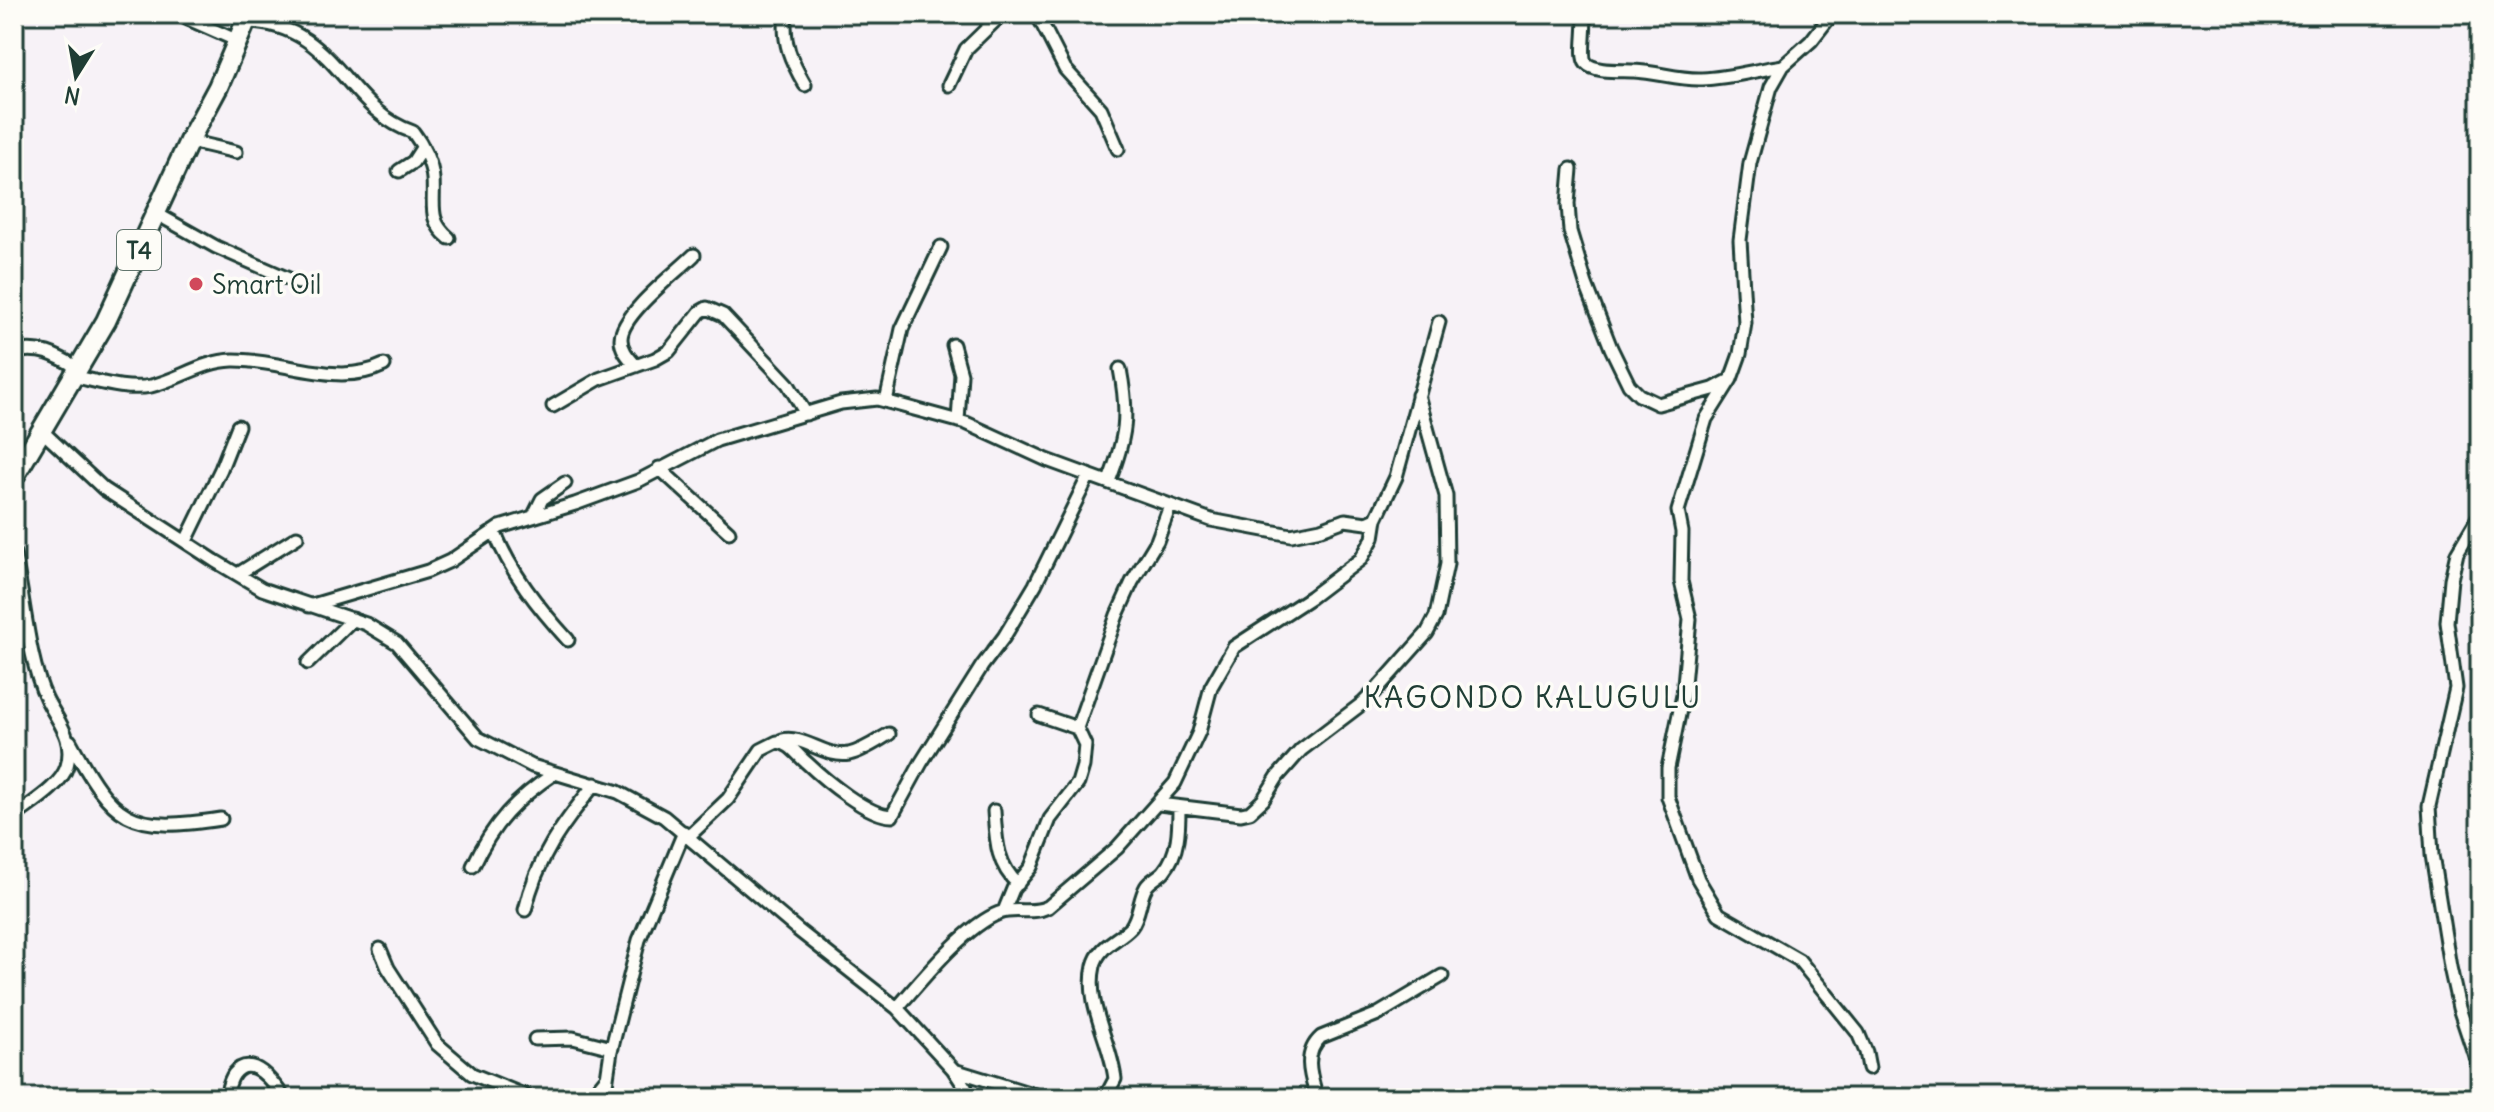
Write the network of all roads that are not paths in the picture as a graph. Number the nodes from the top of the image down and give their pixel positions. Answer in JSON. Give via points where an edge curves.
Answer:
{"nodes":[{"id":1,"x":177,"y":14,"type":"edge"},
{"id":2,"x":786,"y":14,"type":"edge"},
{"id":3,"x":1002,"y":14,"type":"edge"},
{"id":4,"x":1037,"y":14,"type":"edge"},
{"id":5,"x":1584,"y":14,"type":"edge"},
{"id":6,"x":1832,"y":14,"type":"edge"},
{"id":7,"x":246,"y":17,"type":"edge"},
{"id":8,"x":238,"y":41,"type":"junction"},
{"id":9,"x":1783,"y":66,"type":"junction"},
{"id":10,"x":805,"y":85,"type":"dead end"},
{"id":11,"x":949,"y":85,"type":"dead end"},
{"id":12,"x":189,"y":141,"type":"junction"},
{"id":13,"x":422,"y":148,"type":"junction"},
{"id":14,"x":1118,"y":149,"type":"dead end"},
{"id":15,"x":236,"y":152,"type":"dead end"},
{"id":16,"x":1571,"y":169,"type":"dead end"},
{"id":17,"x":399,"y":171,"type":"dead end"},
{"id":18,"x":157,"y":214,"type":"junction"},
{"id":19,"x":449,"y":238,"type":"dead end"},
{"id":20,"x":941,"y":247,"type":"dead end"},
{"id":21,"x":694,"y":255,"type":"dead end"},
{"id":22,"x":298,"y":283,"type":"dead end"},
{"id":23,"x":1439,"y":322,"type":"dead end"},
{"id":24,"x":953,"y":345,"type":"dead end"},
{"id":25,"x":14,"y":352,"type":"edge"},
{"id":26,"x":384,"y":365,"type":"dead end"},
{"id":27,"x":636,"y":366,"type":"junction"},
{"id":28,"x":1120,"y":369,"type":"dead end"},
{"id":29,"x":75,"y":372,"type":"junction"},
{"id":30,"x":1731,"y":379,"type":"junction"},
{"id":31,"x":1417,"y":393,"type":"junction"},
{"id":32,"x":886,"y":401,"type":"junction"},
{"id":33,"x":553,"y":406,"type":"dead end"},
{"id":34,"x":806,"y":414,"type":"junction"},
{"id":35,"x":958,"y":421,"type":"junction"},
{"id":36,"x":238,"y":426,"type":"dead end"},
{"id":37,"x":42,"y":431,"type":"junction"},
{"id":38,"x":659,"y":468,"type":"junction"},
{"id":39,"x":1089,"y":475,"type":"junction"},
{"id":40,"x":14,"y":477,"type":"edge"},
{"id":41,"x":1109,"y":481,"type":"junction"},
{"id":42,"x":565,"y":483,"type":"dead end"},
{"id":43,"x":1170,"y":506,"type":"junction"},
{"id":44,"x":2480,"y":514,"type":"edge"},
{"id":45,"x":534,"y":515,"type":"junction"},
{"id":46,"x":1376,"y":519,"type":"junction"},
{"id":47,"x":494,"y":531,"type":"junction"},
{"id":48,"x":729,"y":532,"type":"dead end"},
{"id":49,"x":297,"y":537,"type":"dead end"},
{"id":50,"x":186,"y":541,"type":"junction"},
{"id":51,"x":14,"y":553,"type":"edge"},
{"id":52,"x":238,"y":574,"type":"junction"},
{"id":53,"x":309,"y":606,"type":"junction"},
{"id":54,"x":353,"y":619,"type":"junction"},
{"id":55,"x":568,"y":640,"type":"dead end"},
{"id":56,"x":308,"y":663,"type":"dead end"},
{"id":57,"x":1039,"y":715,"type":"dead end"},
{"id":58,"x":1077,"y":728,"type":"junction"},
{"id":59,"x":889,"y":734,"type":"dead end"},
{"id":60,"x":69,"y":738,"type":"junction"},
{"id":61,"x":777,"y":742,"type":"junction"},
{"id":62,"x":555,"y":773,"type":"junction"},
{"id":63,"x":595,"y":784,"type":"junction"},
{"id":64,"x":1159,"y":804,"type":"junction"},
{"id":65,"x":1179,"y":807,"type":"junction"},
{"id":66,"x":994,"y":811,"type":"dead end"},
{"id":67,"x":14,"y":817,"type":"edge"},
{"id":68,"x":221,"y":819,"type":"dead end"},
{"id":69,"x":687,"y":834,"type":"junction"},
{"id":70,"x":473,"y":866,"type":"dead end"},
{"id":71,"x":1018,"y":884,"type":"junction"},
{"id":72,"x":525,"y":910,"type":"dead end"},
{"id":73,"x":1004,"y":911,"type":"junction"},
{"id":74,"x":380,"y":949,"type":"dead end"},
{"id":75,"x":1442,"y":976,"type":"dead end"},
{"id":76,"x":897,"y":1008,"type":"junction"},
{"id":77,"x":535,"y":1039,"type":"dead end"},
{"id":78,"x":612,"y":1048,"type":"junction"},
{"id":79,"x":2477,"y":1055,"type":"edge"},
{"id":80,"x":1869,"y":1068,"type":"dead end"},
{"id":81,"x":953,"y":1069,"type":"junction"},
{"id":82,"x":2480,"y":1071,"type":"edge"},
{"id":83,"x":607,"y":1077,"type":"junction"},
{"id":84,"x":225,"y":1098,"type":"edge"},
{"id":85,"x":284,"y":1098,"type":"edge"},
{"id":86,"x":531,"y":1098,"type":"edge"},
{"id":87,"x":590,"y":1098,"type":"edge"},
{"id":88,"x":604,"y":1098,"type":"edge"},
{"id":89,"x":972,"y":1098,"type":"edge"},
{"id":90,"x":1045,"y":1098,"type":"edge"},
{"id":91,"x":1105,"y":1098,"type":"edge"},
{"id":92,"x":1317,"y":1098,"type":"edge"}],
"edges":[{"from":1,"to":8,"type":"street"},
{"from":2,"to":10,"type":"street","via":[[787,51]]},
{"from":3,"to":11,"type":"street","via":[[966,49]]},
{"from":4,"to":14,"type":"street","via":[[1065,69],[1101,109]]},
{"from":5,"to":9,"type":"street","via":[[1583,57],[1598,68],[1704,79]]},
{"from":6,"to":9,"type":"street"},
{"from":7,"to":8,"type":"highway","number":"T4"},
{"from":7,"to":13,"type":"street","via":[[310,42],[387,120],[413,132]]},
{"from":8,"to":12,"type":"highway","number":"T4"},
{"from":9,"to":30,"type":"street","via":[[1766,98],[1750,163],[1739,256],[1743,337]]},
{"from":12,"to":15,"type":"street"},
{"from":12,"to":18,"type":"highway","number":"T4"},
{"from":13,"to":17,"type":"street"},
{"from":13,"to":19,"type":"street","via":[[433,177],[436,222]]},
{"from":16,"to":30,"type":"street","via":[[1572,243],[1629,385],[1658,404]]},
{"from":18,"to":22,"type":"street"},
{"from":18,"to":29,"type":"highway","number":"T4","via":[[106,321]]},
{"from":20,"to":32,"type":"street","via":[[902,329]]},
{"from":21,"to":27,"type":"street","via":[[626,323],[622,344]]},
{"from":23,"to":31,"type":"street"},
{"from":24,"to":35,"type":"street","via":[[961,374]]},
{"from":25,"to":29,"type":"street","via":[[44,351]]},
{"from":26,"to":29,"type":"street","via":[[355,374],[234,360],[136,388]]},
{"from":27,"to":33,"type":"street","via":[[599,379]]},
{"from":27,"to":34,"type":"street","via":[[669,351],[700,312],[714,309],[788,384]]},
{"from":28,"to":41,"type":"street","via":[[1125,433]]},
{"from":29,"to":37,"type":"highway","number":"T4"},
{"from":30,"to":80,"type":"street","via":[[1706,419],[1678,511],[1681,581],[1690,619],[1668,797],[1698,879],[1719,914],[1799,960],[1858,1033]]},
{"from":31,"to":46,"type":"street","via":[[1396,477]]},
{"from":31,"to":65,"type":"street","via":[[1447,507],[1447,564],[1427,633],[1363,703],[1293,758],[1250,812]]},
{"from":32,"to":34,"type":"street","via":[[841,403]]},
{"from":32,"to":35,"type":"street"},
{"from":34,"to":38,"type":"street","via":[[717,440]]},
{"from":35,"to":39,"type":"street"},
{"from":36,"to":50,"type":"street"},
{"from":37,"to":40,"type":"highway","number":"T4"},
{"from":37,"to":50,"type":"street","via":[[104,489]]},
{"from":38,"to":45,"type":"street","via":[[638,481]]},
{"from":38,"to":48,"type":"street"},
{"from":39,"to":41,"type":"street"},
{"from":39,"to":61,"type":"street","via":[[1035,585],[892,816],[852,798],[791,747]]},
{"from":41,"to":43,"type":"street"},
{"from":42,"to":45,"type":"street","via":[[542,499]]},
{"from":43,"to":46,"type":"street","via":[[1211,520],[1291,535],[1345,520]]},
{"from":43,"to":58,"type":"street","via":[[1117,615]]},
{"from":44,"to":79,"type":"street","via":[[2457,553],[2451,579],[2447,622],[2456,688],[2429,806],[2432,855],[2459,1008]]},
{"from":45,"to":47,"type":"street"},
{"from":46,"to":64,"type":"street","via":[[1361,559],[1234,647],[1211,687],[1188,757]]},
{"from":47,"to":53,"type":"street","via":[[428,571]]},
{"from":47,"to":55,"type":"street","via":[[525,588]]},
{"from":49,"to":52,"type":"street"},
{"from":50,"to":52,"type":"street"},
{"from":51,"to":60,"type":"street","via":[[36,669]]},
{"from":52,"to":53,"type":"street"},
{"from":53,"to":54,"type":"street"},
{"from":54,"to":56,"type":"street"},
{"from":54,"to":62,"type":"street","via":[[397,643],[478,738]]},
{"from":57,"to":58,"type":"street"},
{"from":58,"to":71,"type":"street","via":[[1085,745],[1078,783],[1054,812],[1031,867]]},
{"from":59,"to":61,"type":"street","via":[[851,754],[826,752],[792,739]]},
{"from":60,"to":67,"type":"street","via":[[66,770]]},
{"from":60,"to":68,"type":"street","via":[[97,787],[126,817],[162,826]]},
{"from":61,"to":69,"type":"street","via":[[761,750],[728,799]]},
{"from":62,"to":63,"type":"street"},
{"from":62,"to":70,"type":"street","via":[[494,826]]},
{"from":63,"to":69,"type":"street","via":[[646,806]]},
{"from":63,"to":72,"type":"street","via":[[548,846]]},
{"from":64,"to":65,"type":"street"},
{"from":64,"to":73,"type":"street","via":[[1048,907],[1038,912]]},
{"from":65,"to":91,"type":"street","via":[[1178,838],[1165,870],[1146,886],[1129,929],[1104,947],[1094,966],[1096,1009],[1115,1079]]},
{"from":66,"to":71,"type":"street","via":[[1001,863]]},
{"from":69,"to":76,"type":"street"},
{"from":69,"to":78,"type":"street","via":[[644,921]]},
{"from":71,"to":73,"type":"street"},
{"from":73,"to":76,"type":"street","via":[[962,940]]},
{"from":74,"to":86,"type":"street","via":[[437,1044],[472,1074]]},
{"from":75,"to":92,"type":"street","via":[[1314,1043],[1309,1073]]},
{"from":76,"to":81,"type":"street"},
{"from":77,"to":78,"type":"street","via":[[573,1038]]},
{"from":78,"to":83,"type":"street"},
{"from":79,"to":82,"type":"street"},
{"from":81,"to":89,"type":"street"},
{"from":81,"to":90,"type":"street"},
{"from":83,"to":87,"type":"street"},
{"from":83,"to":88,"type":"street"},
{"from":84,"to":85,"type":"street","via":[[231,1078],[246,1067],[267,1074]]}]}
